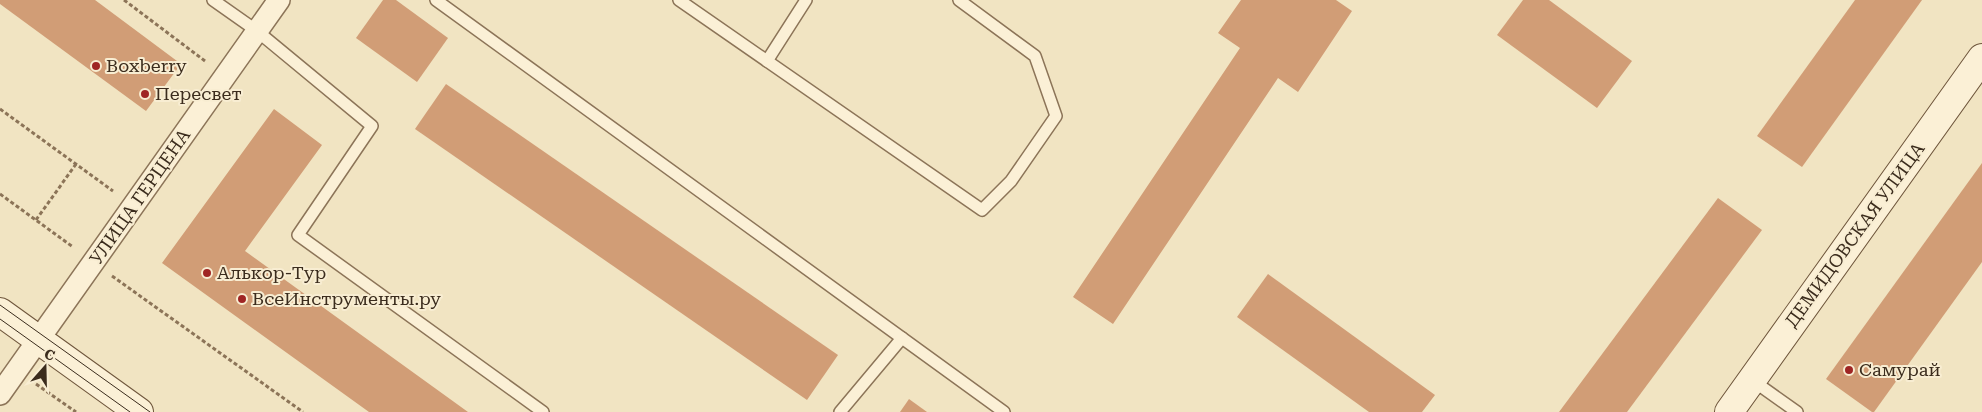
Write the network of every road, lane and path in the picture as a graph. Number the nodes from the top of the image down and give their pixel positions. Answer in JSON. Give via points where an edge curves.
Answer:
{"nodes":[{"id":1,"x":124,"y":0,"type":"edge"},
{"id":2,"x":213,"y":0,"type":"edge"},
{"id":3,"x":279,"y":0,"type":"edge"},
{"id":4,"x":436,"y":0,"type":"edge"},
{"id":5,"x":679,"y":0,"type":"edge"},
{"id":6,"x":806,"y":0,"type":"edge"},
{"id":7,"x":959,"y":0,"type":"edge"},
{"id":8,"x":257,"y":31,"type":"junction"},
{"id":9,"x":1982,"y":58,"type":"edge"},
{"id":10,"x":767,"y":61,"type":"junction"},
{"id":11,"x":225,"y":76,"type":"junction"},
{"id":12,"x":0,"y":109,"type":"edge"},
{"id":13,"x":76,"y":164,"type":"junction"},
{"id":14,"x":0,"y":194,"type":"edge"},
{"id":15,"x":134,"y":206,"type":"junction"},
{"id":16,"x":36,"y":220,"type":"junction"},
{"id":17,"x":94,"y":263,"type":"junction"},
{"id":18,"x":0,"y":312,"type":"edge"},
{"id":19,"x":902,"y":338,"type":"junction"},
{"id":20,"x":39,"y":340,"type":"junction"},
{"id":21,"x":18,"y":370,"type":"junction"},
{"id":22,"x":1752,"y":380,"type":"junction"},
{"id":23,"x":0,"y":394,"type":"edge"},
{"id":24,"x":76,"y":412,"type":"edge"},
{"id":25,"x":140,"y":412,"type":"edge"},
{"id":26,"x":303,"y":412,"type":"edge"},
{"id":27,"x":543,"y":412,"type":"edge"},
{"id":28,"x":840,"y":412,"type":"edge"},
{"id":29,"x":1004,"y":412,"type":"edge"},
{"id":30,"x":1729,"y":412,"type":"edge"},
{"id":31,"x":1796,"y":412,"type":"edge"}],
"edges":[{"from":1,"to":11,"type":"path"},
{"from":2,"to":8,"type":"lane"},
{"from":3,"to":8,"type":"street","name":"УЛИЦА ГЕРЦЕНА"},
{"from":4,"to":19,"type":"lane"},
{"from":5,"to":10,"type":"lane"},
{"from":6,"to":10,"type":"lane"},
{"from":7,"to":10,"type":"lane","via":[[1035,56],[1056,116],[1011,181],[982,210]]},
{"from":8,"to":11,"type":"street","name":"УЛИЦА ГЕРЦЕНА"},
{"from":8,"to":27,"type":"lane","via":[[372,126],[298,235]]},
{"from":9,"to":22,"type":"street","name":"ДЕМИДОВСКАЯ УЛИЦА"},
{"from":11,"to":15,"type":"street","name":"УЛИЦА ГЕРЦЕНА"},
{"from":12,"to":13,"type":"path"},
{"from":13,"to":15,"type":"path"},
{"from":13,"to":16,"type":"path"},
{"from":14,"to":16,"type":"path"},
{"from":15,"to":17,"type":"street","name":"УЛИЦА ГЕРЦЕНА"},
{"from":16,"to":17,"type":"path"},
{"from":17,"to":20,"type":"street","name":"УЛИЦА ГЕРЦЕНА"},
{"from":17,"to":26,"type":"path"},
{"from":18,"to":20,"type":"street"},
{"from":19,"to":28,"type":"lane"},
{"from":19,"to":29,"type":"lane"},
{"from":20,"to":21,"type":"street","name":"УЛИЦА ГЕРЦЕНА"},
{"from":20,"to":25,"type":"street"},
{"from":21,"to":23,"type":"street","name":"УЛИЦА ГЕРЦЕНА"},
{"from":21,"to":24,"type":"path"},
{"from":22,"to":30,"type":"street","name":"ДЕМИДОВСКАЯ УЛИЦА"},
{"from":22,"to":31,"type":"lane"}]}
